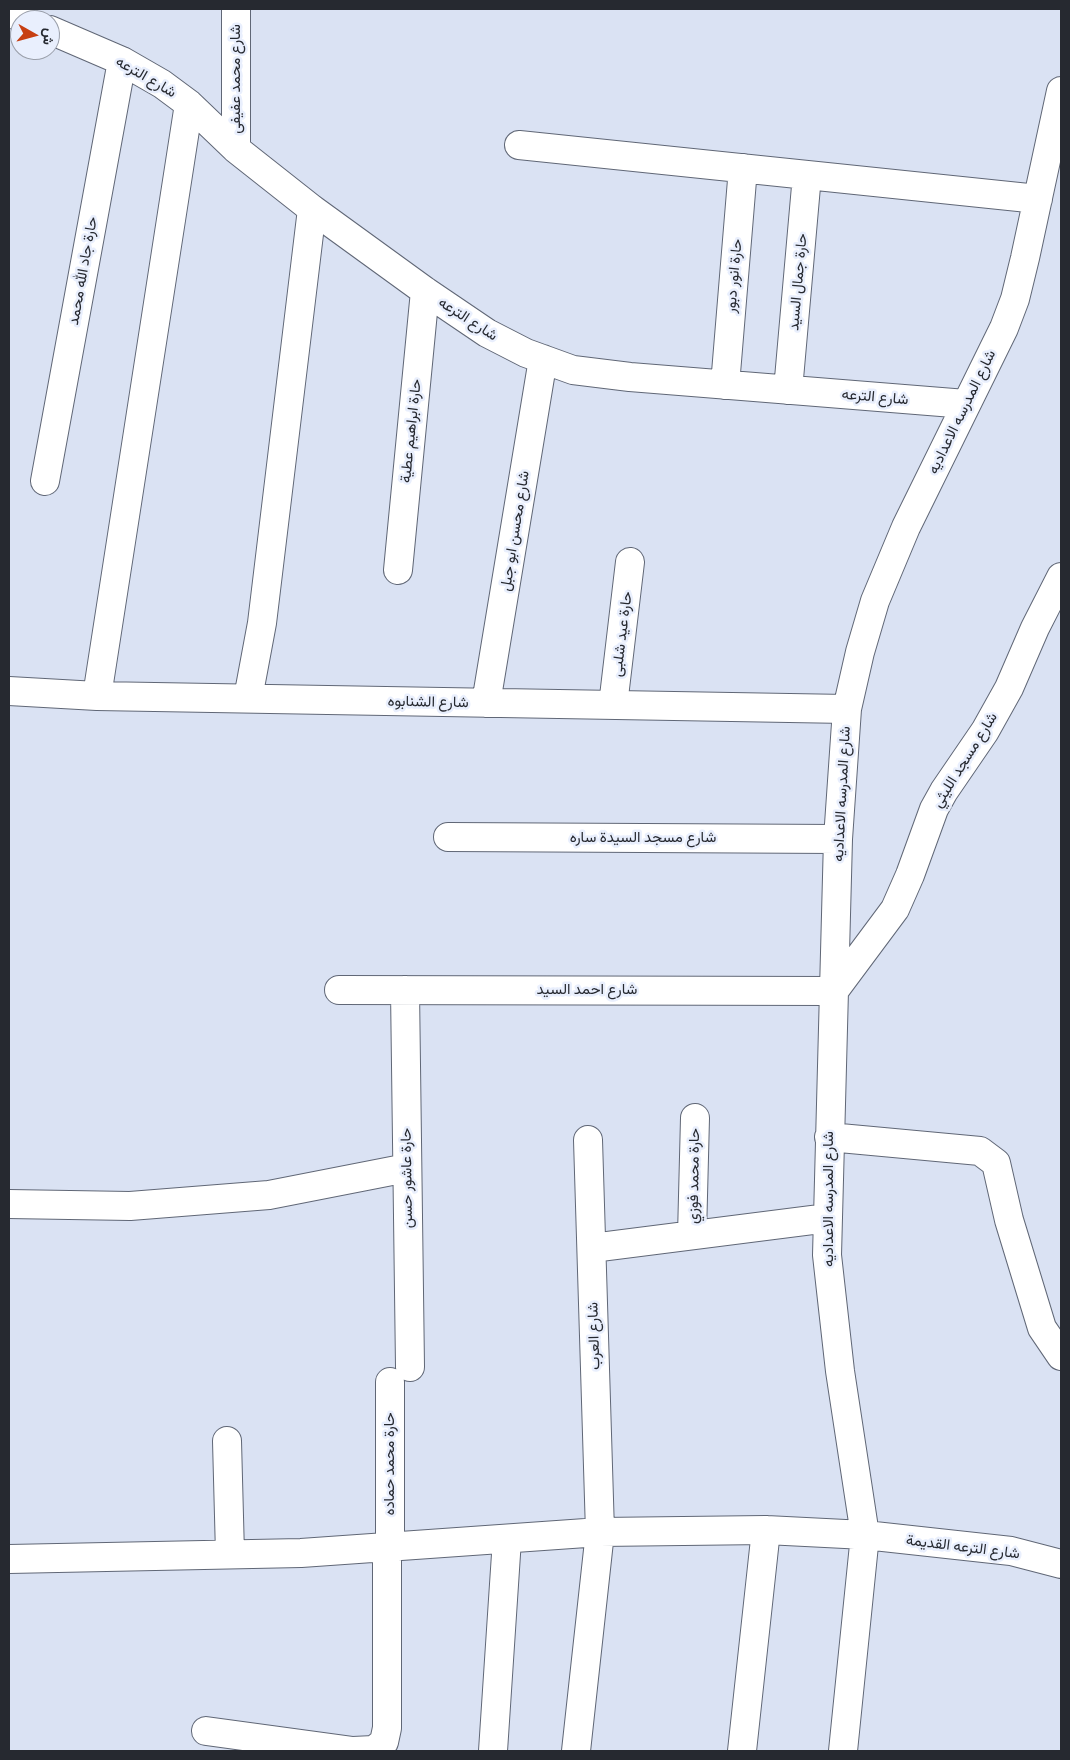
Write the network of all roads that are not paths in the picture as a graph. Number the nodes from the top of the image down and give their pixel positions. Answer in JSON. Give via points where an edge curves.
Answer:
{"nodes":[{"id":1,"x":236,"y":9,"type":"edge"},
{"id":2,"x":60,"y":34,"type":"edge"},
{"id":3,"x":122,"y":61,"type":"junction"},
{"id":4,"x":1061,"y":91,"type":"edge"},
{"id":5,"x":189,"y":104,"type":"junction"},
{"id":6,"x":1056,"y":141,"type":"edge"},
{"id":7,"x":519,"y":145,"type":"dead end"},
{"id":8,"x":236,"y":149,"type":"junction"},
{"id":9,"x":743,"y":168,"type":"junction"},
{"id":10,"x":807,"y":175,"type":"junction"},
{"id":11,"x":1038,"y":199,"type":"junction"},
{"id":12,"x":312,"y":209,"type":"junction"},
{"id":13,"x":425,"y":291,"type":"junction"},
{"id":14,"x":543,"y":359,"type":"junction"},
{"id":15,"x":725,"y":385,"type":"junction"},
{"id":16,"x":788,"y":390,"type":"junction"},
{"id":17,"x":966,"y":404,"type":"junction"},
{"id":18,"x":45,"y":481,"type":"dead end"},
{"id":19,"x":630,"y":562,"type":"dead end"},
{"id":20,"x":398,"y":570,"type":"dead end"},
{"id":21,"x":1061,"y":577,"type":"edge"},
{"id":22,"x":9,"y":691,"type":"edge"},
{"id":23,"x":97,"y":696,"type":"junction"},
{"id":24,"x":248,"y":698,"type":"junction"},
{"id":25,"x":486,"y":703,"type":"junction"},
{"id":26,"x":613,"y":705,"type":"junction"},
{"id":27,"x":847,"y":709,"type":"junction"},
{"id":28,"x":448,"y":837,"type":"dead end"},
{"id":29,"x":838,"y":839,"type":"junction"},
{"id":30,"x":339,"y":990,"type":"dead end"},
{"id":31,"x":405,"y":990,"type":"junction"},
{"id":32,"x":834,"y":991,"type":"junction"},
{"id":33,"x":695,"y":1118,"type":"dead end"},
{"id":34,"x":830,"y":1138,"type":"junction"},
{"id":35,"x":588,"y":1140,"type":"dead end"},
{"id":36,"x":407,"y":1168,"type":"junction"},
{"id":37,"x":9,"y":1204,"type":"edge"},
{"id":38,"x":828,"y":1218,"type":"junction"},
{"id":39,"x":692,"y":1235,"type":"junction"},
{"id":40,"x":592,"y":1248,"type":"junction"},
{"id":41,"x":1061,"y":1356,"type":"edge"},
{"id":42,"x":400,"y":1374,"type":"joint"},
{"id":43,"x":227,"y":1441,"type":"dead end"},
{"id":44,"x":766,"y":1530,"type":"junction"},
{"id":45,"x":600,"y":1532,"type":"junction"},
{"id":46,"x":865,"y":1535,"type":"junction"},
{"id":47,"x":507,"y":1539,"type":"junction"},
{"id":48,"x":388,"y":1547,"type":"junction"},
{"id":49,"x":230,"y":1554,"type":"junction"},
{"id":50,"x":9,"y":1559,"type":"edge"},
{"id":51,"x":1061,"y":1564,"type":"edge"},
{"id":52,"x":206,"y":1731,"type":"dead end"},
{"id":53,"x":493,"y":1751,"type":"edge"},
{"id":54,"x":576,"y":1751,"type":"edge"},
{"id":55,"x":742,"y":1751,"type":"edge"},
{"id":56,"x":843,"y":1751,"type":"edge"}],
"edges":[{"from":1,"to":8,"type":"street","name":"شارع محمد عفيفى"},
{"from":2,"to":3,"type":"street","name":"شارع الترعه"},
{"from":3,"to":5,"type":"street","name":"شارع الترعه"},
{"from":3,"to":18,"type":"street","name":"حارة جاد الله محمد"},
{"from":4,"to":6,"type":"street","name":"شارع المدرسه الاعداديه"},
{"from":5,"to":8,"type":"street","name":"شارع الترعه"},
{"from":5,"to":23,"type":"street"},
{"from":6,"to":11,"type":"street","name":"شارع المدرسه الاعداديه"},
{"from":7,"to":9,"type":"street"},
{"from":8,"to":12,"type":"street","name":"شارع الترعه"},
{"from":9,"to":10,"type":"street"},
{"from":9,"to":15,"type":"street","name":"حارة انور دبور"},
{"from":10,"to":11,"type":"street"},
{"from":10,"to":16,"type":"street","name":"حارة جمال السيد"},
{"from":11,"to":17,"type":"street","name":"شارع المدرسه الاعداديه","via":[[1015,299]]},
{"from":12,"to":13,"type":"street","name":"شارع الترعه"},
{"from":12,"to":24,"type":"street","via":[[262,623]]},
{"from":13,"to":14,"type":"street","name":"شارع الترعه","via":[[486,333]]},
{"from":13,"to":20,"type":"street","name":"حارة ابراهيم عطية"},
{"from":14,"to":15,"type":"street","name":"شارع الترعه","via":[[573,370]]},
{"from":14,"to":25,"type":"street","name":"شارع محسن ابو جبل"},
{"from":15,"to":16,"type":"street","name":"شارع الترعه"},
{"from":16,"to":17,"type":"street","name":"شارع الترعه"},
{"from":17,"to":27,"type":"street","name":"شارع المدرسه الاعداديه","via":[[906,527],[875,601]]},
{"from":19,"to":26,"type":"street","name":"حارة عيد شلبى"},
{"from":21,"to":32,"type":"street","name":"شارع مسجد الليثي","via":[[1009,688],[934,809],[895,909]]},
{"from":22,"to":23,"type":"street","name":"شارع الشنابوه"},
{"from":23,"to":24,"type":"street","name":"شارع الشنابوه"},
{"from":24,"to":25,"type":"street","name":"شارع الشنابوه"},
{"from":25,"to":26,"type":"street","name":"شارع الشنابوه"},
{"from":26,"to":27,"type":"street","name":"شارع الشنابوه"},
{"from":27,"to":29,"type":"street","name":"شارع المدرسه الاعداديه"},
{"from":28,"to":29,"type":"street","name":"شارع مسجد السيدة ساره"},
{"from":29,"to":32,"type":"street","name":"شارع المدرسه الاعداديه"},
{"from":30,"to":31,"type":"street","name":"شارع احمد السيد"},
{"from":31,"to":32,"type":"street","name":"شارع احمد السيد"},
{"from":31,"to":36,"type":"street","name":"حارة عاشور حسن"},
{"from":32,"to":34,"type":"street","name":"شارع المدرسه الاعداديه"},
{"from":33,"to":39,"type":"street","name":"حارة محمد فوزي"},
{"from":34,"to":38,"type":"street","name":"شارع المدرسه الاعداديه"},
{"from":34,"to":41,"type":"street","via":[[980,1151],[996,1163],[1009,1220],[1042,1328]]},
{"from":35,"to":40,"type":"street","name":"شارع العرب"},
{"from":36,"to":37,"type":"street","via":[[269,1195],[130,1206]]},
{"from":36,"to":42,"type":"street","name":"حارة عاشور حسن"},
{"from":38,"to":39,"type":"street"},
{"from":38,"to":46,"type":"street","name":"شارع المدرسه الاعداديه","via":[[827,1255],[840,1371]]},
{"from":39,"to":40,"type":"street"},
{"from":40,"to":45,"type":"street","name":"شارع العرب"},
{"from":42,"to":48,"type":"street","name":"حارة محمد حماده"},
{"from":43,"to":49,"type":"street"},
{"from":44,"to":45,"type":"street","name":"شارع الترعه القديمة"},
{"from":44,"to":46,"type":"street","name":"شارع الترعه القديمة"},
{"from":44,"to":55,"type":"street"},
{"from":45,"to":47,"type":"street","name":"شارع الترعه القديمة"},
{"from":45,"to":54,"type":"street","name":"شارع العرب"},
{"from":46,"to":51,"type":"street","name":"شارع الترعه القديمة","via":[[1011,1551]]},
{"from":46,"to":56,"type":"street","name":"شارع المدرسه الاعداديه"},
{"from":47,"to":48,"type":"street","name":"شارع الترعه القديمة"},
{"from":47,"to":53,"type":"street"},
{"from":48,"to":49,"type":"street","name":"شارع الترعه القديمة"},
{"from":48,"to":52,"type":"street","name":"حارة محمد حماده","via":[[387,1728],[384,1742],[374,1750],[353,1751]]},
{"from":49,"to":50,"type":"street","name":"شارع الترعه القديمة"}]}
